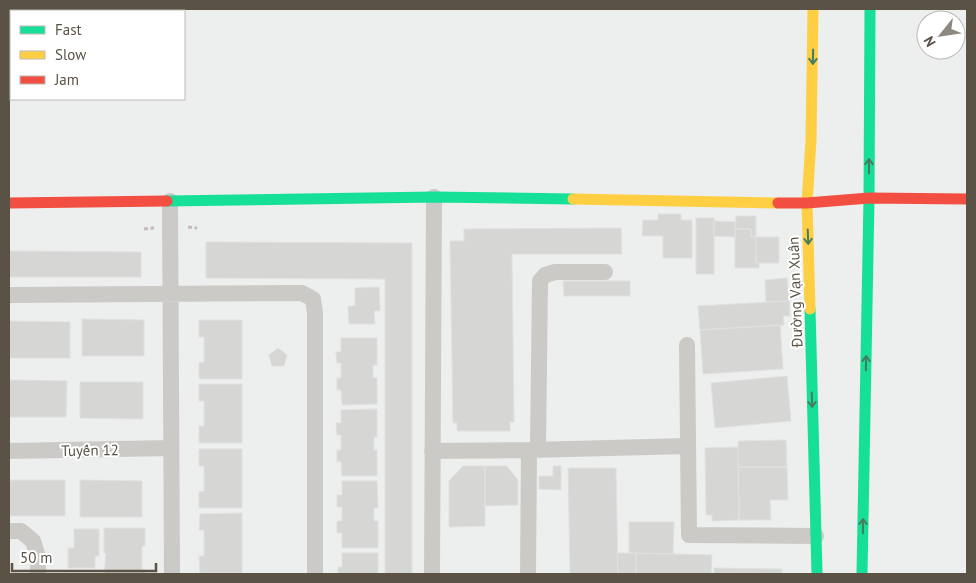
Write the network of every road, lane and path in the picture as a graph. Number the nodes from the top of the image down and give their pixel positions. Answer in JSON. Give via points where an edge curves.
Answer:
{"nodes":[{"id":1,"x":814,"y":9,"type":"edge"},
{"id":2,"x":870,"y":9,"type":"edge"},
{"id":3,"x":434,"y":196,"type":"junction"},
{"id":4,"x":869,"y":198,"type":"junction"},
{"id":5,"x":967,"y":198,"type":"edge"},
{"id":6,"x":170,"y":201,"type":"junction"},
{"id":7,"x":9,"y":203,"type":"edge"},
{"id":8,"x":807,"y":203,"type":"junction"},
{"id":9,"x":605,"y":272,"type":"dead end"},
{"id":10,"x":172,"y":294,"type":"junction"},
{"id":11,"x":9,"y":295,"type":"edge"},
{"id":12,"x":687,"y":345,"type":"dead end"},
{"id":13,"x":688,"y":446,"type":"junction"},
{"id":14,"x":170,"y":448,"type":"junction"},
{"id":15,"x":533,"y":449,"type":"junction"},
{"id":16,"x":9,"y":451,"type":"edge"},
{"id":17,"x":432,"y":451,"type":"junction"},
{"id":18,"x":9,"y":532,"type":"edge"},
{"id":19,"x":816,"y":536,"type":"junction"},
{"id":20,"x":38,"y":574,"type":"edge"},
{"id":21,"x":172,"y":574,"type":"edge"},
{"id":22,"x":315,"y":574,"type":"edge"},
{"id":23,"x":432,"y":574,"type":"edge"},
{"id":24,"x":528,"y":574,"type":"edge"},
{"id":25,"x":817,"y":574,"type":"edge"},
{"id":26,"x":862,"y":574,"type":"edge"}],
"edges":[{"from":1,"to":8,"type":"main road","name":"Đường Vạn Xuân","one_way":true},
{"from":4,"to":2,"type":"main road","one_way":true},
{"from":3,"to":6,"type":"main road"},
{"from":3,"to":8,"type":"main road"},
{"from":3,"to":17,"type":"street"},
{"from":4,"to":5,"type":"main road"},
{"from":4,"to":8,"type":"main road"},
{"from":26,"to":4,"type":"main road","one_way":true},
{"from":6,"to":7,"type":"main road"},
{"from":6,"to":10,"type":"street"},
{"from":8,"to":19,"type":"main road","name":"Đường Vạn Xuân","one_way":true},
{"from":9,"to":15,"type":"street","via":[[555,272],[545,275],[540,281]]},
{"from":10,"to":11,"type":"street"},
{"from":10,"to":14,"type":"street"},
{"from":10,"to":22,"type":"street","via":[[302,293],[312,299],[315,313]]},
{"from":12,"to":13,"type":"street"},
{"from":13,"to":15,"type":"street"},
{"from":13,"to":19,"type":"street","via":[[689,535]]},
{"from":14,"to":16,"type":"street","name":"Tuyến 12"},
{"from":14,"to":21,"type":"street"},
{"from":15,"to":17,"type":"street"},
{"from":15,"to":24,"type":"street"},
{"from":17,"to":23,"type":"street"},
{"from":18,"to":20,"type":"street","via":[[21,531],[33,541],[38,557]]},
{"from":19,"to":25,"type":"main road","name":"Đường Vạn Xuân"}]}
